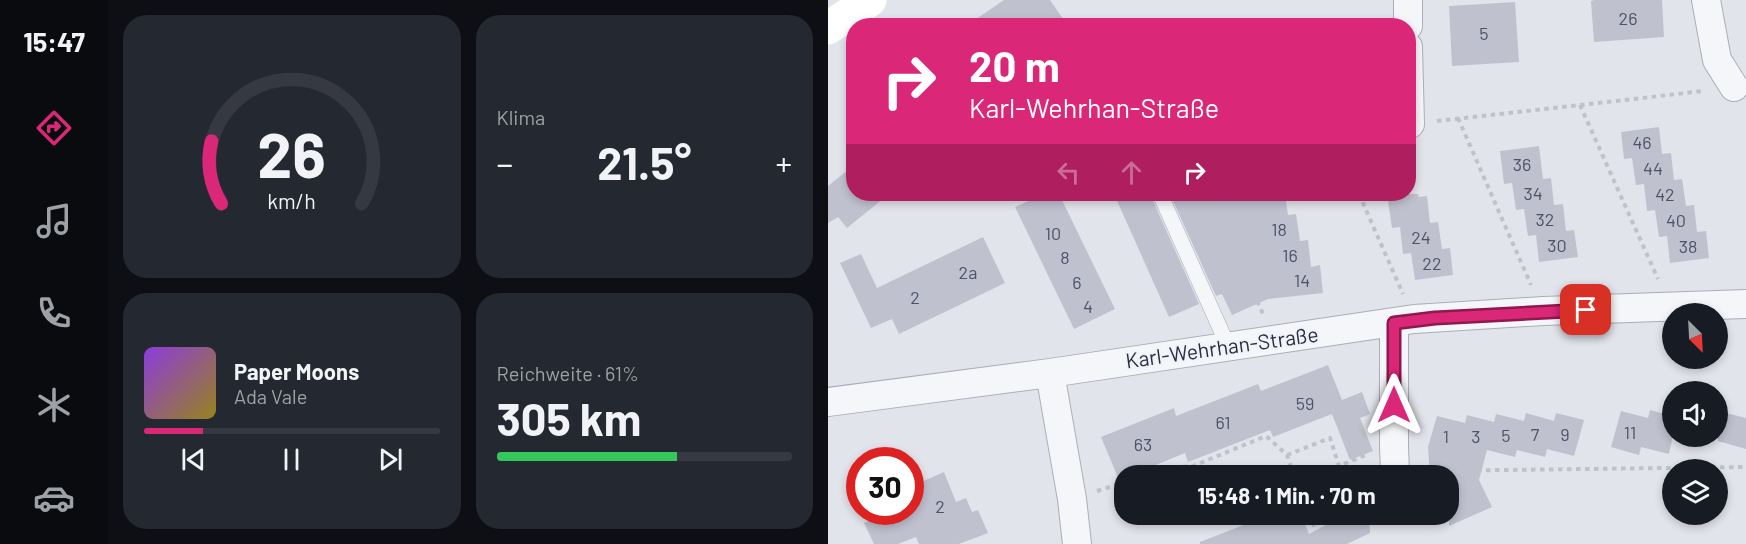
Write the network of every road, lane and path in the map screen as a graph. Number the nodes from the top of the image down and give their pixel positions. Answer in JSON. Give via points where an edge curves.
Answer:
{"nodes":[{"id":1,"x":870,"y":0,"type":"edge"},
{"id":2,"x":1408,"y":0,"type":"edge"},
{"id":3,"x":1706,"y":0,"type":"edge"},
{"id":4,"x":1408,"y":18,"type":"edge"},
{"id":5,"x":828,"y":28,"type":"edge"},
{"id":6,"x":1734,"y":87,"type":"joint"},
{"id":7,"x":1580,"y":105,"type":"junction"},
{"id":8,"x":1458,"y":118,"type":"junction"},
{"id":9,"x":1416,"y":123,"type":"edge"},
{"id":10,"x":1163,"y":201,"type":"edge"},
{"id":11,"x":1213,"y":201,"type":"edge"},
{"id":12,"x":1361,"y":201,"type":"edge"},
{"id":13,"x":1669,"y":303,"type":"edge"},
{"id":14,"x":1746,"y":304,"type":"edge"},
{"id":15,"x":1728,"y":305,"type":"edge"},
{"id":16,"x":1662,"y":308,"type":"edge"},
{"id":17,"x":1543,"y":311,"type":"junction"},
{"id":18,"x":1404,"y":321,"type":"junction"},
{"id":19,"x":1275,"y":340,"type":"junction"},
{"id":20,"x":1228,"y":346,"type":"junction"},
{"id":21,"x":1050,"y":373,"type":"junction"},
{"id":22,"x":828,"y":402,"type":"edge"},
{"id":23,"x":1287,"y":455,"type":"junction"},
{"id":24,"x":1395,"y":459,"type":"junction"},
{"id":25,"x":1195,"y":465,"type":"edge"},
{"id":26,"x":1290,"y":465,"type":"edge"},
{"id":27,"x":1339,"y":465,"type":"edge"},
{"id":28,"x":1342,"y":465,"type":"edge"},
{"id":29,"x":1746,"y":467,"type":"edge"},
{"id":30,"x":1314,"y":525,"type":"edge"},
{"id":31,"x":1077,"y":544,"type":"edge"},
{"id":32,"x":1322,"y":544,"type":"edge"}],
"edges":[{"from":1,"to":5,"type":"street"},
{"from":2,"to":4,"type":"street"},
{"from":3,"to":6,"type":"street","via":[[1717,60]]},
{"from":6,"to":7,"type":"path"},
{"from":7,"to":8,"type":"path"},
{"from":7,"to":13,"type":"path"},
{"from":8,"to":9,"type":"path"},
{"from":8,"to":17,"type":"path"},
{"from":10,"to":20,"type":"lane"},
{"from":11,"to":19,"type":"path"},
{"from":12,"to":18,"type":"path"},
{"from":14,"to":15,"type":"street","name":"Karl-Wehrhan-Straße"},
{"from":16,"to":17,"type":"street","name":"Karl-Wehrhan-Straße"},
{"from":17,"to":18,"type":"street","name":"Karl-Wehrhan-Straße"},
{"from":18,"to":19,"type":"street","name":"Karl-Wehrhan-Straße"},
{"from":18,"to":24,"type":"street"},
{"from":19,"to":20,"type":"street","name":"Karl-Wehrhan-Straße"},
{"from":20,"to":21,"type":"street","name":"Karl-Wehrhan-Straße"},
{"from":21,"to":22,"type":"street","name":"Karl-Wehrhan-Straße"},
{"from":21,"to":31,"type":"street"},
{"from":23,"to":25,"type":"path","via":[[1266,436]]},
{"from":23,"to":26,"type":"path"},
{"from":23,"to":27,"type":"path","via":[[1330,438]]},
{"from":24,"to":28,"type":"path","via":[[1385,448]]},
{"from":24,"to":29,"type":"path"},
{"from":30,"to":32,"type":"path"}]}
